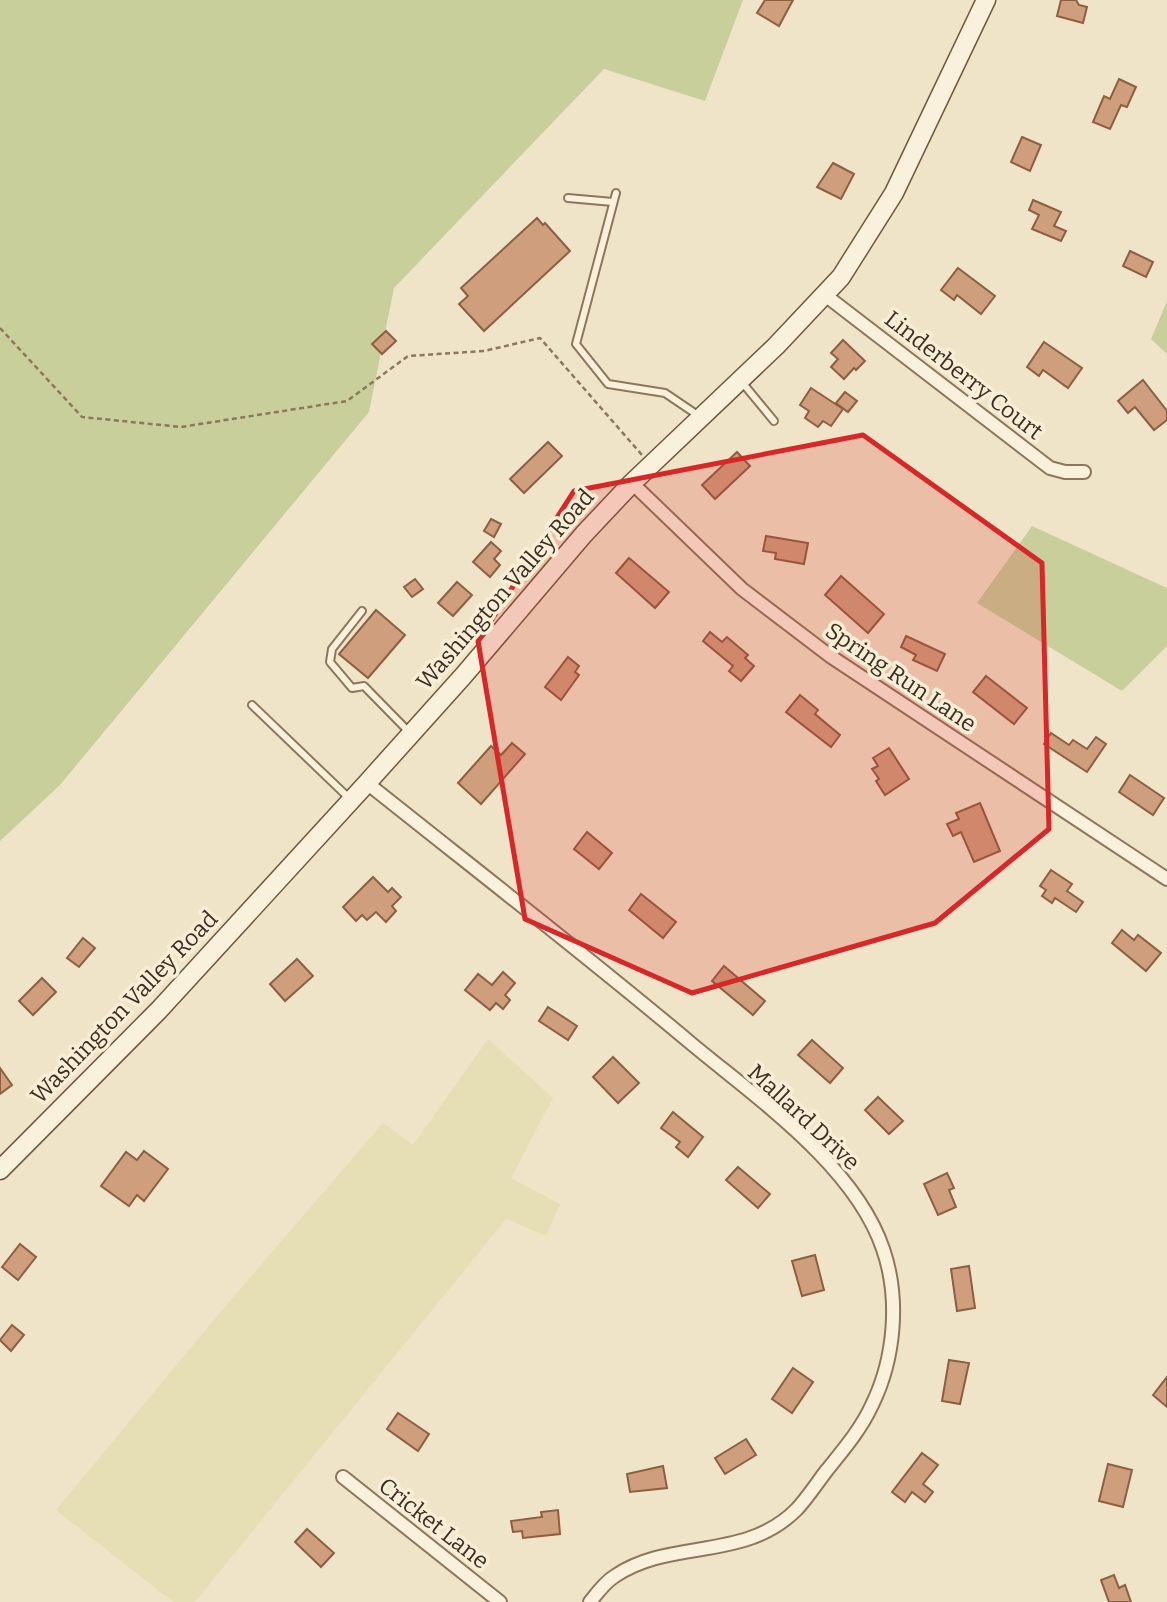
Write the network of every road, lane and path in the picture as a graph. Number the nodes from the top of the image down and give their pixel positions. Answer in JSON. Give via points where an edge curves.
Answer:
{"nodes":[{"id":1,"x":986,"y":0,"type":"edge"},
{"id":2,"x":615,"y":193,"type":"dead end"},
{"id":3,"x":568,"y":198,"type":"dead end"},
{"id":4,"x":613,"y":202,"type":"junction"},
{"id":5,"x":825,"y":295,"type":"junction"},
{"id":6,"x":0,"y":328,"type":"edge"},
{"id":7,"x":740,"y":380,"type":"junction"},
{"id":8,"x":701,"y":418,"type":"junction"},
{"id":9,"x":774,"y":421,"type":"dead end"},
{"id":10,"x":651,"y":465,"type":"junction"},
{"id":11,"x":1084,"y":472,"type":"dead end"},
{"id":12,"x":632,"y":483,"type":"junction"},
{"id":13,"x":362,"y":611,"type":"dead end"},
{"id":14,"x":252,"y":705,"type":"dead end"},
{"id":15,"x":411,"y":734,"type":"junction"},
{"id":16,"x":367,"y":783,"type":"junction"},
{"id":17,"x":351,"y":800,"type":"junction"},
{"id":18,"x":1167,"y":879,"type":"edge"},
{"id":19,"x":0,"y":1170,"type":"edge"},
{"id":20,"x":343,"y":1477,"type":"dead end"},
{"id":21,"x":500,"y":1602,"type":"edge"},
{"id":22,"x":590,"y":1602,"type":"edge"}],
"edges":[{"from":1,"to":5,"type":"street","name":"Washington Valley Road","via":[[894,193]]},
{"from":2,"to":4,"type":"lane"},
{"from":3,"to":4,"type":"lane"},
{"from":4,"to":8,"type":"lane","via":[[576,344],[608,384],[666,393]]},
{"from":5,"to":7,"type":"street","name":"Washington Valley Road"},
{"from":5,"to":11,"type":"street","name":"Linderberry Court","via":[[1050,468]]},
{"from":6,"to":10,"type":"path","via":[[82,417],[181,428],[347,401],[408,356],[484,351],[540,338]]},
{"from":7,"to":8,"type":"street","name":"Washington Valley Road"},
{"from":7,"to":9,"type":"lane"},
{"from":8,"to":10,"type":"street","name":"Washington Valley Road"},
{"from":10,"to":12,"type":"street","name":"Washington Valley Road"},
{"from":12,"to":15,"type":"street","name":"Washington Valley Road"},
{"from":12,"to":18,"type":"street","name":"Spring Run Lane","via":[[742,589],[830,656]]},
{"from":13,"to":15,"type":"lane","via":[[332,649],[330,662],[352,688],[364,686]]},
{"from":14,"to":17,"type":"lane"},
{"from":15,"to":16,"type":"street","name":"Washington Valley Road"},
{"from":16,"to":17,"type":"street","name":"Washington Valley Road"},
{"from":16,"to":22,"type":"street","name":"Mallard Drive","via":[[600,967],[826,1160],[869,1215],[883,1249],[891,1282],[893,1323],[880,1387],[853,1438],[797,1508],[755,1538],[633,1566],[615,1576]]},
{"from":17,"to":19,"type":"street","name":"Washington Valley Road","via":[[159,1010]]},
{"from":20,"to":21,"type":"street","name":"Cricket Lane"}]}
